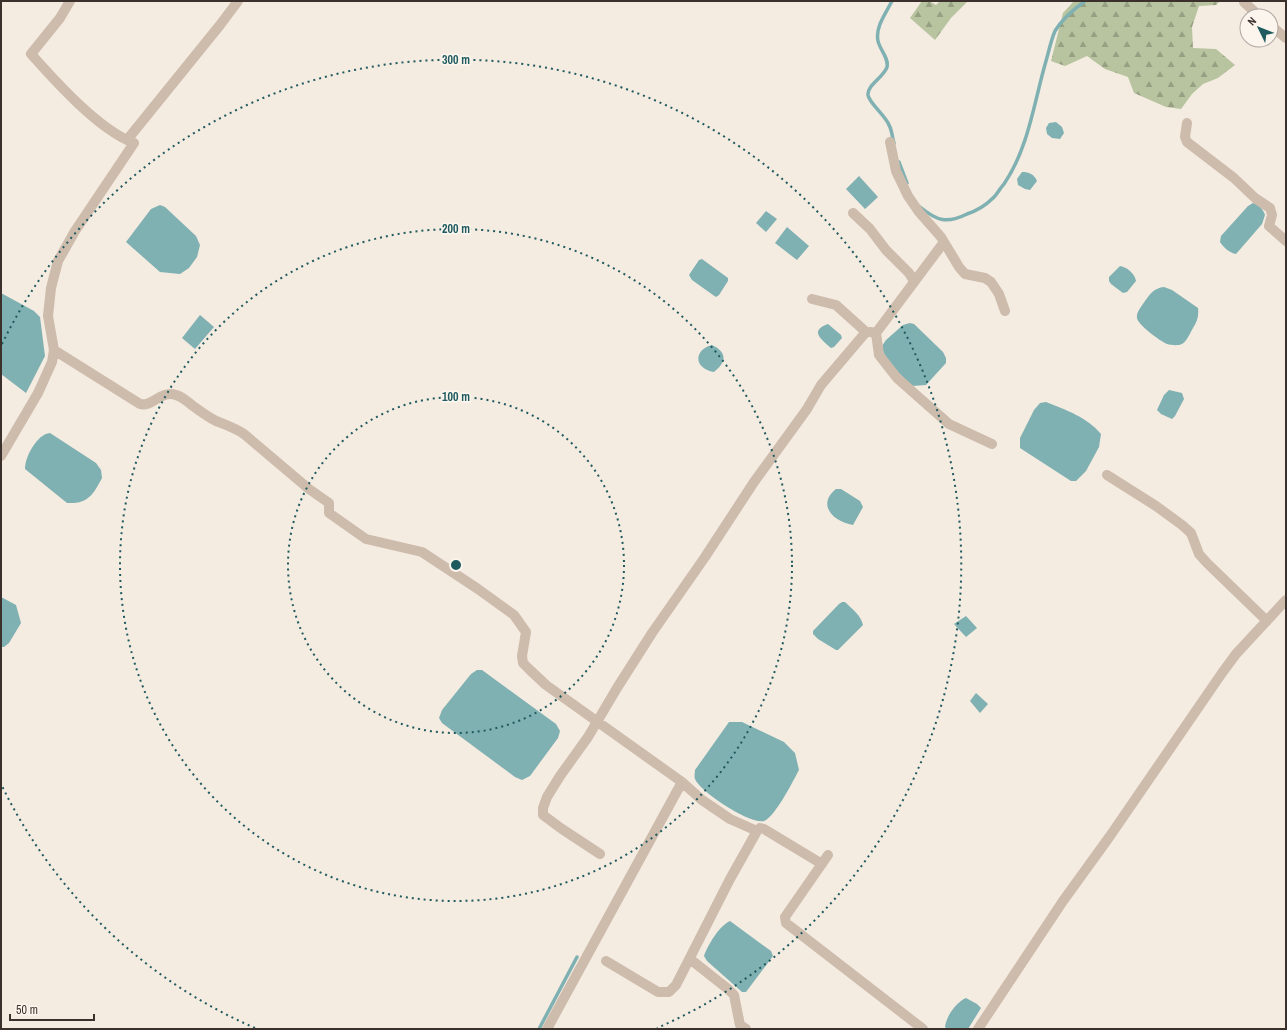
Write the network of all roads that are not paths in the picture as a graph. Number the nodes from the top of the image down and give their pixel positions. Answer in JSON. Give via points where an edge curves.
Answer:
{"nodes":[{"id":1,"x":70,"y":1,"type":"edge"},
{"id":2,"x":238,"y":1,"type":"edge"},
{"id":3,"x":1244,"y":2,"type":"dead end"},
{"id":4,"x":1250,"y":8,"type":"edge"},
{"id":5,"x":1187,"y":123,"type":"dead end"},
{"id":6,"x":127,"y":140,"type":"junction"},
{"id":7,"x":890,"y":142,"type":"dead end"},
{"id":8,"x":853,"y":213,"type":"dead end"},
{"id":9,"x":1286,"y":241,"type":"edge"},
{"id":10,"x":944,"y":242,"type":"junction"},
{"id":11,"x":914,"y":281,"type":"junction"},
{"id":12,"x":812,"y":299,"type":"dead end"},
{"id":13,"x":1005,"y":311,"type":"dead end"},
{"id":14,"x":866,"y":332,"type":"junction"},
{"id":15,"x":876,"y":333,"type":"junction"},
{"id":16,"x":54,"y":350,"type":"junction"},
{"id":17,"x":992,"y":444,"type":"dead end"},
{"id":18,"x":1,"y":456,"type":"edge"},
{"id":19,"x":1107,"y":475,"type":"dead end"},
{"id":20,"x":1286,"y":600,"type":"edge"},
{"id":21,"x":1267,"y":621,"type":"junction"},
{"id":22,"x":598,"y":721,"type":"junction"},
{"id":23,"x":682,"y":782,"type":"junction"},
{"id":24,"x":757,"y":831,"type":"junction"},
{"id":25,"x":600,"y":854,"type":"dead end"},
{"id":26,"x":828,"y":855,"type":"dead end"},
{"id":27,"x":822,"y":864,"type":"junction"},
{"id":28,"x":690,"y":959,"type":"junction"},
{"id":29,"x":606,"y":961,"type":"dead end"},
{"id":30,"x":547,"y":1029,"type":"edge"},
{"id":31,"x":746,"y":1029,"type":"edge"},
{"id":32,"x":923,"y":1029,"type":"edge"},
{"id":33,"x":978,"y":1029,"type":"edge"}],
"edges":[{"from":1,"to":6,"type":"street","via":[[60,18],[31,54],[62,88],[103,125]]},
{"from":2,"to":6,"type":"street"},
{"from":3,"to":4,"type":"street"},
{"from":5,"to":9,"type":"street","via":[[1187,142],[1270,208],[1272,215],[1269,226]]},
{"from":6,"to":16,"type":"street","via":[[134,142],[58,261],[51,288],[48,316]]},
{"from":7,"to":10,"type":"street","via":[[896,171],[908,196]]},
{"from":8,"to":11,"type":"street"},
{"from":10,"to":11,"type":"street"},
{"from":10,"to":13,"type":"street","via":[[965,274],[985,278],[991,282]]},
{"from":11,"to":15,"type":"street"},
{"from":12,"to":14,"type":"street","via":[[836,305]]},
{"from":14,"to":15,"type":"street"},
{"from":14,"to":22,"type":"street","via":[[821,385],[807,409],[754,482],[652,633]]},
{"from":15,"to":17,"type":"street","via":[[879,355],[897,378],[949,424]]},
{"from":16,"to":18,"type":"street","via":[[52,362],[38,393]]},
{"from":16,"to":22,"type":"street","via":[[140,404],[148,404],[166,394],[180,397],[215,420],[244,434],[328,503],[329,513],[366,539],[422,552],[478,589],[514,615],[526,632],[523,663],[546,685]]},
{"from":19,"to":21,"type":"street","via":[[1156,506],[1191,533],[1199,554]]},
{"from":20,"to":21,"type":"street"},
{"from":21,"to":33,"type":"street","via":[[1236,654],[1198,706]]},
{"from":22,"to":23,"type":"street"},
{"from":22,"to":25,"type":"street","via":[[547,797],[543,815]]},
{"from":23,"to":24,"type":"street","via":[[702,800],[730,819]]},
{"from":23,"to":30,"type":"street"},
{"from":24,"to":27,"type":"street","via":[[764,828]]},
{"from":24,"to":28,"type":"street"},
{"from":26,"to":27,"type":"street"},
{"from":27,"to":32,"type":"street","via":[[785,917],[786,923]]},
{"from":28,"to":29,"type":"street","via":[[673,989],[664,992],[658,992]]},
{"from":28,"to":31,"type":"street","via":[[734,996],[740,1025]]}]}
